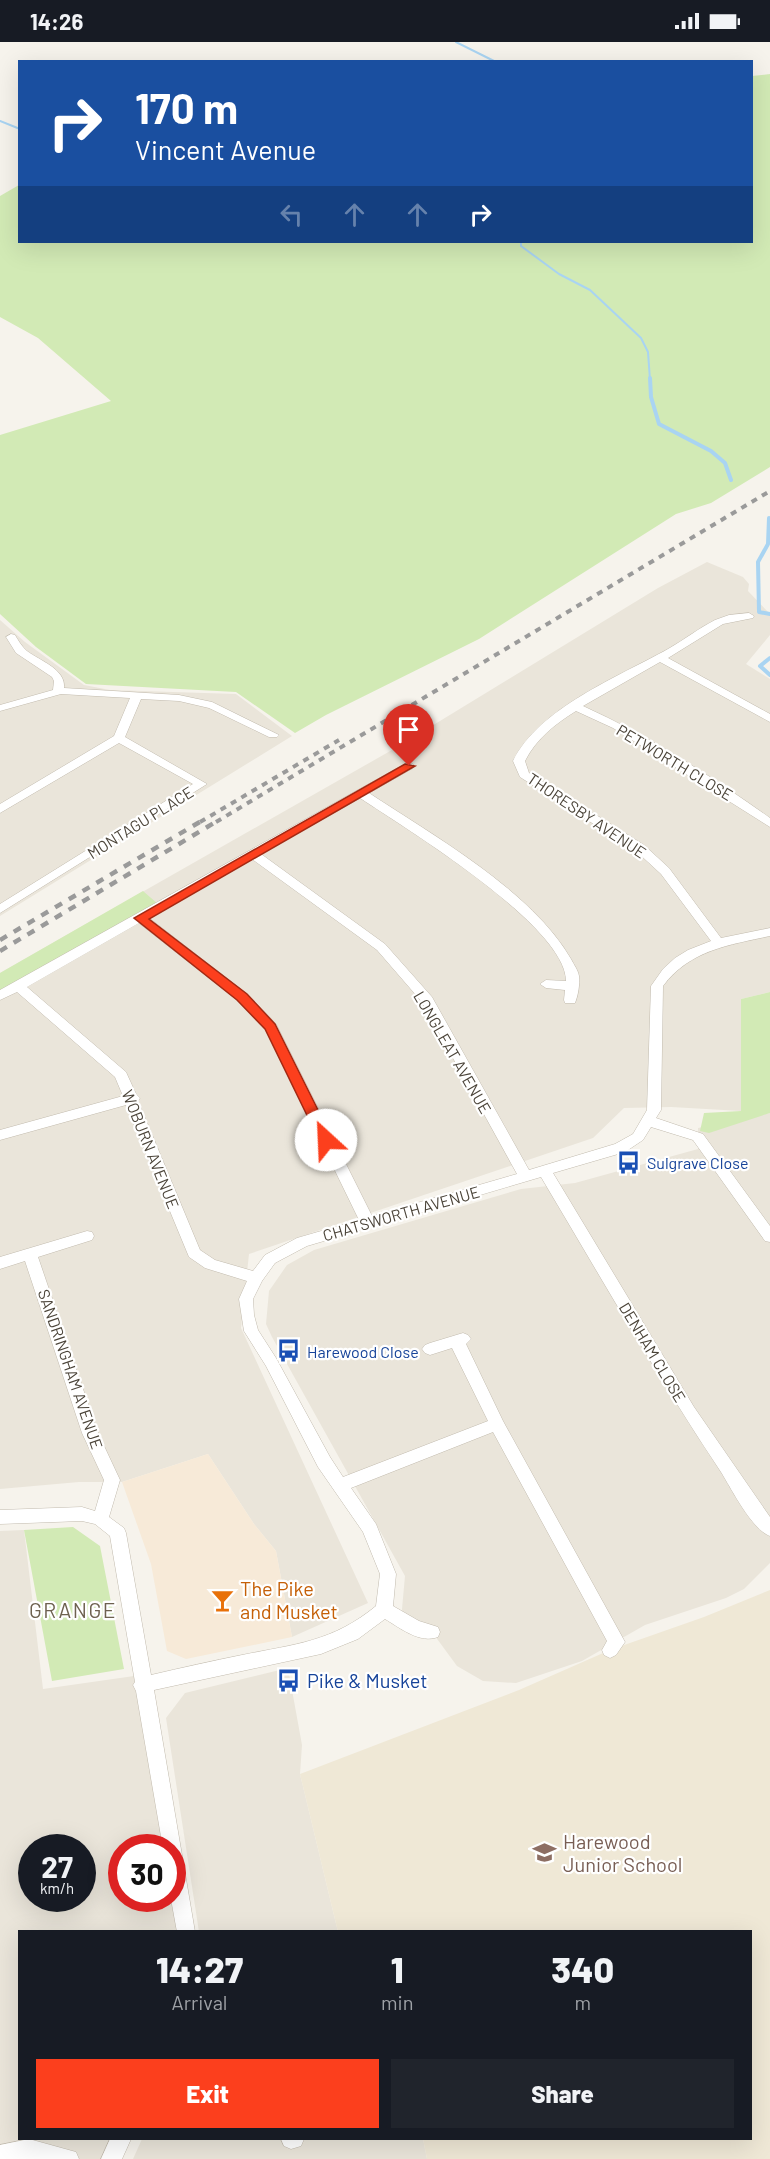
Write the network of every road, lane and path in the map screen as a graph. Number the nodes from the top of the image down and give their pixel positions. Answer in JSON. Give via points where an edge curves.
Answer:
{"nodes":[{"id":1,"x":749,"y":615,"type":"dead end"},
{"id":2,"x":10,"y":643,"type":"dead end"},
{"id":3,"x":660,"y":658,"type":"junction"},
{"id":4,"x":58,"y":691,"type":"junction"},
{"id":5,"x":137,"y":695,"type":"junction"},
{"id":6,"x":576,"y":707,"type":"junction"},
{"id":7,"x":0,"y":708,"type":"edge"},
{"id":8,"x":770,"y":719,"type":"edge"},
{"id":9,"x":273,"y":735,"type":"dead end"},
{"id":10,"x":119,"y":738,"type":"junction"},
{"id":11,"x":409,"y":766,"type":"dead end"},
{"id":12,"x":360,"y":793,"type":"junction"},
{"id":13,"x":0,"y":809,"type":"edge"},
{"id":14,"x":770,"y":823,"type":"edge"},
{"id":15,"x":758,"y":829,"type":"dead end"},
{"id":16,"x":254,"y":854,"type":"junction"},
{"id":17,"x":0,"y":909,"type":"edge"},
{"id":18,"x":141,"y":918,"type":"junction"},
{"id":19,"x":770,"y":932,"type":"edge"},
{"id":20,"x":719,"y":944,"type":"junction"},
{"id":21,"x":546,"y":984,"type":"dead end"},
{"id":22,"x":18,"y":986,"type":"junction"},
{"id":23,"x":572,"y":986,"type":"junction"},
{"id":24,"x":0,"y":996,"type":"edge"},
{"id":25,"x":570,"y":1000,"type":"dead end"},
{"id":26,"x":133,"y":1098,"type":"junction"},
{"id":27,"x":649,"y":1121,"type":"junction"},
{"id":28,"x":0,"y":1135,"type":"edge"},
{"id":29,"x":544,"y":1171,"type":"junction"},
{"id":30,"x":525,"y":1176,"type":"junction"},
{"id":31,"x":368,"y":1222,"type":"junction"},
{"id":32,"x":87,"y":1236,"type":"dead end"},
{"id":33,"x":770,"y":1237,"type":"edge"},
{"id":34,"x":30,"y":1254,"type":"junction"},
{"id":35,"x":0,"y":1263,"type":"edge"},
{"id":36,"x":256,"y":1278,"type":"junction"},
{"id":37,"x":430,"y":1349,"type":"dead end"},
{"id":38,"x":497,"y":1424,"type":"junction"},
{"id":39,"x":340,"y":1485,"type":"junction"},
{"id":40,"x":0,"y":1517,"type":"edge"},
{"id":41,"x":100,"y":1519,"type":"junction"},
{"id":42,"x":770,"y":1529,"type":"edge"},
{"id":43,"x":384,"y":1610,"type":"junction"},
{"id":44,"x":432,"y":1632,"type":"dead end"},
{"id":45,"x":610,"y":1650,"type":"dead end"},
{"id":46,"x":142,"y":1685,"type":"junction"},
{"id":47,"x":169,"y":1834,"type":"edge"},
{"id":48,"x":183,"y":1912,"type":"edge"},
{"id":49,"x":186,"y":1930,"type":"edge"},
{"id":50,"x":120,"y":2140,"type":"edge"},
{"id":51,"x":0,"y":2155,"type":"edge"},
{"id":52,"x":69,"y":2159,"type":"edge"},
{"id":53,"x":111,"y":2159,"type":"edge"}],
"edges":[{"from":1,"to":3,"type":"street","name":"THORESBY AVENUE","via":[[726,619]]},
{"from":2,"to":4,"type":"street","via":[[56,675]]},
{"from":3,"to":6,"type":"street","name":"THORESBY AVENUE"},
{"from":3,"to":8,"type":"street"},
{"from":4,"to":5,"type":"street"},
{"from":4,"to":7,"type":"street"},
{"from":5,"to":9,"type":"street","via":[[212,705]]},
{"from":5,"to":10,"type":"street"},
{"from":6,"to":14,"type":"street","name":"PETWORTH CLOSE","via":[[617,726]]},
{"from":6,"to":20,"type":"street","name":"THORESBY AVENUE","via":[[524,747],[519,761],[524,775],[640,848],[665,871]]},
{"from":10,"to":13,"type":"street"},
{"from":10,"to":17,"type":"street","name":"MONTAGU PLACE","via":[[201,784]]},
{"from":11,"to":12,"type":"street"},
{"from":12,"to":16,"type":"street"},
{"from":12,"to":23,"type":"street","via":[[478,872],[528,914],[572,973]]},
{"from":14,"to":15,"type":"street","name":"PETWORTH CLOSE"},
{"from":16,"to":18,"type":"street"},
{"from":16,"to":30,"type":"street","name":"LONGLEAT AVENUE","via":[[381,947],[409,977],[427,1000]]},
{"from":18,"to":22,"type":"street"},
{"from":18,"to":31,"type":"street","via":[[242,997],[271,1027]]},
{"from":19,"to":20,"type":"street"},
{"from":20,"to":27,"type":"street","via":[[681,957],[657,986],[654,1110]]},
{"from":21,"to":23,"type":"street"},
{"from":22,"to":24,"type":"street"},
{"from":22,"to":26,"type":"street","name":"WOBURN AVENUE","via":[[121,1074]]},
{"from":23,"to":25,"type":"street"},
{"from":26,"to":28,"type":"street"},
{"from":26,"to":36,"type":"street","name":"WOBURN AVENUE","via":[[194,1253],[210,1264]]},
{"from":27,"to":29,"type":"street","name":"CHATSWORTH AVENUE","via":[[638,1137],[620,1148]]},
{"from":27,"to":33,"type":"street","via":[[698,1137]]},
{"from":29,"to":30,"type":"street","name":"CHATSWORTH AVENUE"},
{"from":29,"to":42,"type":"street","name":"DENHAM CLOSE","via":[[689,1412]]},
{"from":30,"to":31,"type":"street","name":"CHATSWORTH AVENUE"},
{"from":31,"to":36,"type":"street","name":"CHATSWORTH AVENUE","via":[[283,1250],[270,1259]]},
{"from":32,"to":34,"type":"street"},
{"from":34,"to":35,"type":"street"},
{"from":34,"to":41,"type":"street","name":"SANDRINGHAM AVENUE","via":[[90,1433],[111,1480]]},
{"from":36,"to":39,"type":"street","name":"CHATSWORTH AVENUE","via":[[246,1299],[251,1330]]},
{"from":37,"to":38,"type":"street","via":[[460,1340]]},
{"from":38,"to":39,"type":"street"},
{"from":38,"to":45,"type":"street","via":[[604,1602],[617,1642]]},
{"from":39,"to":43,"type":"street","name":"CHATSWORTH AVENUE","via":[[370,1529],[388,1574]]},
{"from":40,"to":41,"type":"street","via":[[82,1514]]},
{"from":41,"to":46,"type":"street","via":[[118,1533]]},
{"from":43,"to":44,"type":"street","via":[[415,1628]]},
{"from":43,"to":46,"type":"street","via":[[365,1628],[319,1649]]},
{"from":46,"to":47,"type":"street"},
{"from":48,"to":49,"type":"street"},
{"from":50,"to":53,"type":"street"},
{"from":51,"to":52,"type":"street","via":[[29,2149]]}]}
